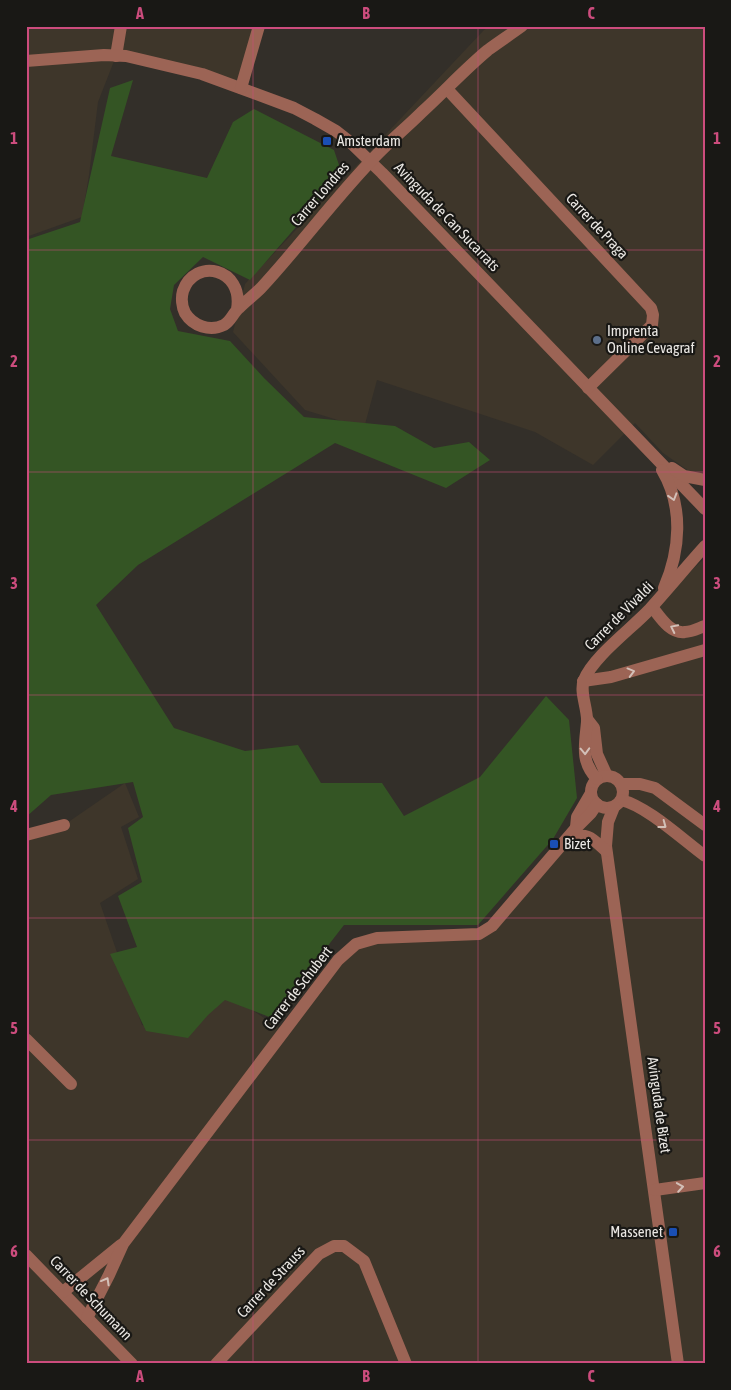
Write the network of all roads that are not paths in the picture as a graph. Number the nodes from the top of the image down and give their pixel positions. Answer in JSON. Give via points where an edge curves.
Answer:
{"nodes":[{"id":1,"x":121,"y":26,"type":"edge"},
{"id":2,"x":259,"y":26,"type":"edge"},
{"id":3,"x":522,"y":26,"type":"edge"},
{"id":4,"x":116,"y":56,"type":"junction"},
{"id":5,"x":26,"y":61,"type":"edge"},
{"id":6,"x":241,"y":88,"type":"junction"},
{"id":7,"x":447,"y":89,"type":"junction"},
{"id":8,"x":370,"y":161,"type":"junction"},
{"id":9,"x":237,"y":309,"type":"junction"},
{"id":10,"x":588,"y":388,"type":"junction"},
{"id":11,"x":652,"y":454,"type":"junction"},
{"id":12,"x":705,"y":480,"type":"edge"},
{"id":13,"x":705,"y":509,"type":"edge"},
{"id":14,"x":705,"y":546,"type":"edge"},
{"id":15,"x":655,"y":603,"type":"junction"},
{"id":16,"x":705,"y":626,"type":"edge"},
{"id":17,"x":705,"y":650,"type":"edge"},
{"id":18,"x":583,"y":682,"type":"junction"},
{"id":19,"x":602,"y":778,"type":"junction"},
{"id":20,"x":621,"y":784,"type":"junction"},
{"id":21,"x":596,"y":801,"type":"junction"},
{"id":22,"x":618,"y":803,"type":"junction"},
{"id":23,"x":64,"y":825,"type":"dead end"},
{"id":24,"x":705,"y":826,"type":"edge"},
{"id":25,"x":26,"y":835,"type":"edge"},
{"id":26,"x":568,"y":838,"type":"junction"},
{"id":27,"x":606,"y":848,"type":"junction"},
{"id":28,"x":705,"y":856,"type":"edge"},
{"id":29,"x":26,"y":1038,"type":"edge"},
{"id":30,"x":71,"y":1084,"type":"dead end"},
{"id":31,"x":705,"y":1183,"type":"edge"},
{"id":32,"x":655,"y":1190,"type":"junction"},
{"id":33,"x":123,"y":1244,"type":"junction"},
{"id":34,"x":26,"y":1255,"type":"edge"},
{"id":35,"x":63,"y":1292,"type":"junction"},
{"id":36,"x":87,"y":1318,"type":"junction"},
{"id":37,"x":132,"y":1364,"type":"edge"},
{"id":38,"x":216,"y":1364,"type":"edge"},
{"id":39,"x":406,"y":1364,"type":"edge"},
{"id":40,"x":678,"y":1364,"type":"edge"}],
"edges":[{"from":1,"to":4,"type":"street"},
{"from":2,"to":6,"type":"street"},
{"from":3,"to":7,"type":"street","name":"Carrer Londres","via":[[487,51]]},
{"from":4,"to":5,"type":"street","name":"Avinguda de Can Sucarrats"},
{"from":4,"to":6,"type":"street","name":"Avinguda de Can Sucarrats","via":[[202,74]]},
{"from":6,"to":8,"type":"street","name":"Avinguda de Can Sucarrats","via":[[315,118],[336,131]]},
{"from":7,"to":8,"type":"street","name":"Carrer Londres"},
{"from":7,"to":10,"type":"street","name":"Carrer de Praga","via":[[651,308],[652,325]]},
{"from":8,"to":9,"type":"street","name":"Carrer Londres","via":[[260,289]]},
{"from":8,"to":10,"type":"street","name":"Avinguda de Can Sucarrats"},
{"from":9,"to":9,"type":"street","via":[[239,299],[234,284],[219,272],[197,274],[182,293],[183,309],[189,319],[201,327],[216,328],[225,324]]},
{"from":10,"to":11,"type":"street","name":"Avinguda de Can Sucarrats"},
{"from":11,"to":12,"type":"street","name":"Avinguda de Can Sucarrats","via":[[684,476]]},
{"from":11,"to":13,"type":"street","name":"Avinguda de Can Sucarrats"},
{"from":11,"to":15,"type":"street","name":"Avinguda de Can Sucarrats","one_way":true,"via":[[673,494],[678,532],[670,574]]},
{"from":14,"to":15,"type":"street","name":"Carrer de Vivaldi"},
{"from":16,"to":15,"type":"street","one_way":true,"via":[[685,632],[675,631],[663,622]]},
{"from":15,"to":18,"type":"street","name":"Carrer de Vivaldi","via":[[593,665]]},
{"from":18,"to":17,"type":"street","one_way":true},
{"from":18,"to":19,"type":"street","via":[[587,719],[585,758],[589,770]]},
{"from":19,"to":20,"type":"street","via":[[613,777]]},
{"from":19,"to":21,"type":"street","via":[[592,788]]},
{"from":20,"to":22,"type":"street","via":[[623,795]]},
{"from":20,"to":24,"type":"street","via":[[656,788]]},
{"from":21,"to":22,"type":"street","via":[[609,808]]},
{"from":21,"to":26,"type":"street","name":"Carrer de Schubert","via":[[577,817],[576,828]]},
{"from":21,"to":27,"type":"street","name":"Avinguda de Bizet"},
{"from":22,"to":27,"type":"street","name":"Avinguda de Bizet","via":[[608,822]]},
{"from":22,"to":28,"type":"street","one_way":true,"via":[[630,802],[644,810]]},
{"from":23,"to":25,"type":"street"},
{"from":26,"to":27,"type":"street","via":[[580,834],[588,836]]},
{"from":26,"to":33,"type":"street","name":"Carrer de Schubert","via":[[492,926],[479,934],[377,938],[356,944],[338,960]]},
{"from":27,"to":32,"type":"street","name":"Avinguda de Bizet"},
{"from":29,"to":30,"type":"street"},
{"from":32,"to":31,"type":"street","one_way":true},
{"from":32,"to":40,"type":"street","name":"Avinguda de Bizet"},
{"from":33,"to":35,"type":"street","name":"Carrer de Schubert"},
{"from":36,"to":33,"type":"street","name":"Carrer de Schubert","one_way":true},
{"from":34,"to":35,"type":"street","name":"Carrer de Schumann"},
{"from":35,"to":36,"type":"street","name":"Carrer de Schumann"},
{"from":36,"to":37,"type":"street","name":"Carrer de Schumann"},
{"from":38,"to":39,"type":"street","name":"Carrer de Strauss","via":[[319,1254],[334,1246],[344,1246],[364,1261]]}]}
